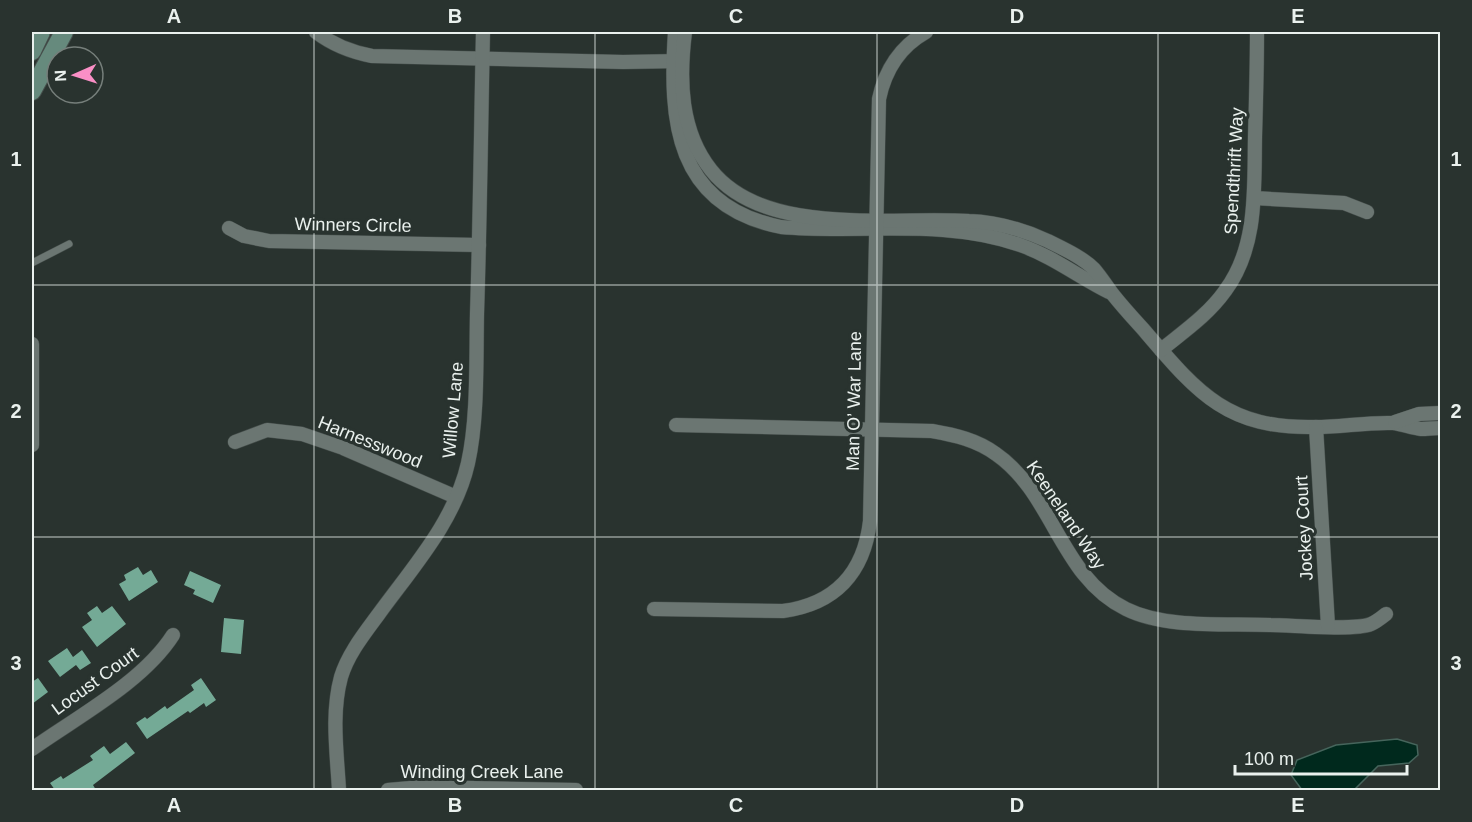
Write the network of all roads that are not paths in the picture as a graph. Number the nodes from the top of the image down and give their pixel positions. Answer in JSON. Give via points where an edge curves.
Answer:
{"nodes":[{"id":1,"x":41,"y":32,"type":"edge"},
{"id":2,"x":64,"y":32,"type":"edge"},
{"id":3,"x":316,"y":32,"type":"edge"},
{"id":4,"x":483,"y":32,"type":"edge"},
{"id":5,"x":675,"y":32,"type":"edge"},
{"id":6,"x":685,"y":32,"type":"edge"},
{"id":7,"x":926,"y":32,"type":"edge"},
{"id":8,"x":1257,"y":32,"type":"edge"},
{"id":9,"x":32,"y":51,"type":"edge"},
{"id":10,"x":482,"y":59,"type":"junction"},
{"id":11,"x":678,"y":61,"type":"junction"},
{"id":12,"x":32,"y":91,"type":"edge"},
{"id":13,"x":1254,"y":198,"type":"junction"},
{"id":14,"x":1367,"y":212,"type":"dead end"},
{"id":15,"x":875,"y":224,"type":"junction"},
{"id":16,"x":229,"y":228,"type":"dead end"},
{"id":17,"x":69,"y":244,"type":"dead end"},
{"id":18,"x":479,"y":245,"type":"junction"},
{"id":19,"x":32,"y":263,"type":"edge"},
{"id":20,"x":32,"y":344,"type":"edge"},
{"id":21,"x":1161,"y":351,"type":"junction"},
{"id":22,"x":1440,"y":413,"type":"edge"},
{"id":23,"x":1393,"y":423,"type":"junction"},
{"id":24,"x":676,"y":425,"type":"dead end"},
{"id":25,"x":1316,"y":428,"type":"junction"},
{"id":26,"x":1440,"y":428,"type":"edge"},
{"id":27,"x":872,"y":429,"type":"junction"},
{"id":28,"x":235,"y":442,"type":"dead end"},
{"id":29,"x":32,"y":445,"type":"edge"},
{"id":30,"x":456,"y":498,"type":"junction"},
{"id":31,"x":654,"y":609,"type":"dead end"},
{"id":32,"x":1386,"y":615,"type":"dead end"},
{"id":33,"x":1328,"y":626,"type":"junction"},
{"id":34,"x":173,"y":635,"type":"dead end"},
{"id":35,"x":32,"y":749,"type":"edge"},
{"id":36,"x":339,"y":790,"type":"edge"},
{"id":37,"x":387,"y":790,"type":"edge"},
{"id":38,"x":523,"y":790,"type":"edge"},
{"id":39,"x":576,"y":790,"type":"edge"}],
"edges":[{"from":1,"to":9,"type":"main road"},
{"from":2,"to":12,"type":"main road"},
{"from":3,"to":10,"type":"street","via":[[339,46],[372,56]]},
{"from":4,"to":10,"type":"street","name":"Willow Lane"},
{"from":5,"to":11,"type":"street"},
{"from":6,"to":11,"type":"street"},
{"from":7,"to":15,"type":"street","name":"Man O’ War Lane","via":[[895,59],[881,90]]},
{"from":8,"to":13,"type":"street","name":"Spendthrift Way"},
{"from":10,"to":11,"type":"street"},
{"from":10,"to":18,"type":"street","name":"Willow Lane"},
{"from":11,"to":15,"type":"street","via":[[674,107],[684,153],[701,182],[719,200],[748,218],[781,227]]},
{"from":13,"to":14,"type":"street","via":[[1344,202]]},
{"from":13,"to":21,"type":"street","name":"Spendthrift Way","via":[[1247,246],[1234,277],[1208,311]]},
{"from":15,"to":21,"type":"street","via":[[1003,240],[1043,254],[1113,294]]},
{"from":15,"to":27,"type":"street","name":"Man O’ War Lane"},
{"from":16,"to":18,"type":"street","name":"Winners Circle","via":[[269,241]]},
{"from":17,"to":19,"type":"lane"},
{"from":18,"to":30,"type":"street","name":"Willow Lane","via":[[472,439]]},
{"from":20,"to":29,"type":"street"},
{"from":21,"to":25,"type":"street","via":[[1191,384],[1226,409],[1266,424]]},
{"from":22,"to":23,"type":"street","via":[[1419,414]]},
{"from":23,"to":25,"type":"street"},
{"from":23,"to":26,"type":"street","via":[[1421,429]]},
{"from":24,"to":27,"type":"street","name":"Keeneland Way"},
{"from":25,"to":33,"type":"street","name":"Jockey Court"},
{"from":27,"to":31,"type":"street","name":"Man O’ War Lane","via":[[868,538],[854,570],[831,595],[800,609],[783,611]]},
{"from":27,"to":33,"type":"street","name":"Keeneland Way","via":[[958,436],[996,454],[1031,491],[1085,578],[1097,590],[1142,616],[1175,622]]},
{"from":28,"to":30,"type":"street","name":"Harnesswood","via":[[267,430],[302,434]]},
{"from":30,"to":36,"type":"street","name":"Willow Lane","via":[[437,534],[366,631],[345,669],[335,712]]},
{"from":32,"to":33,"type":"street","name":"Keeneland Way","via":[[1364,626]]},
{"from":34,"to":35,"type":"street","name":"Locust Court","via":[[146,668]]},
{"from":37,"to":38,"type":"street","name":"Winding Creek Lane"},
{"from":38,"to":39,"type":"street","name":"Winding Creek Lane"}]}
